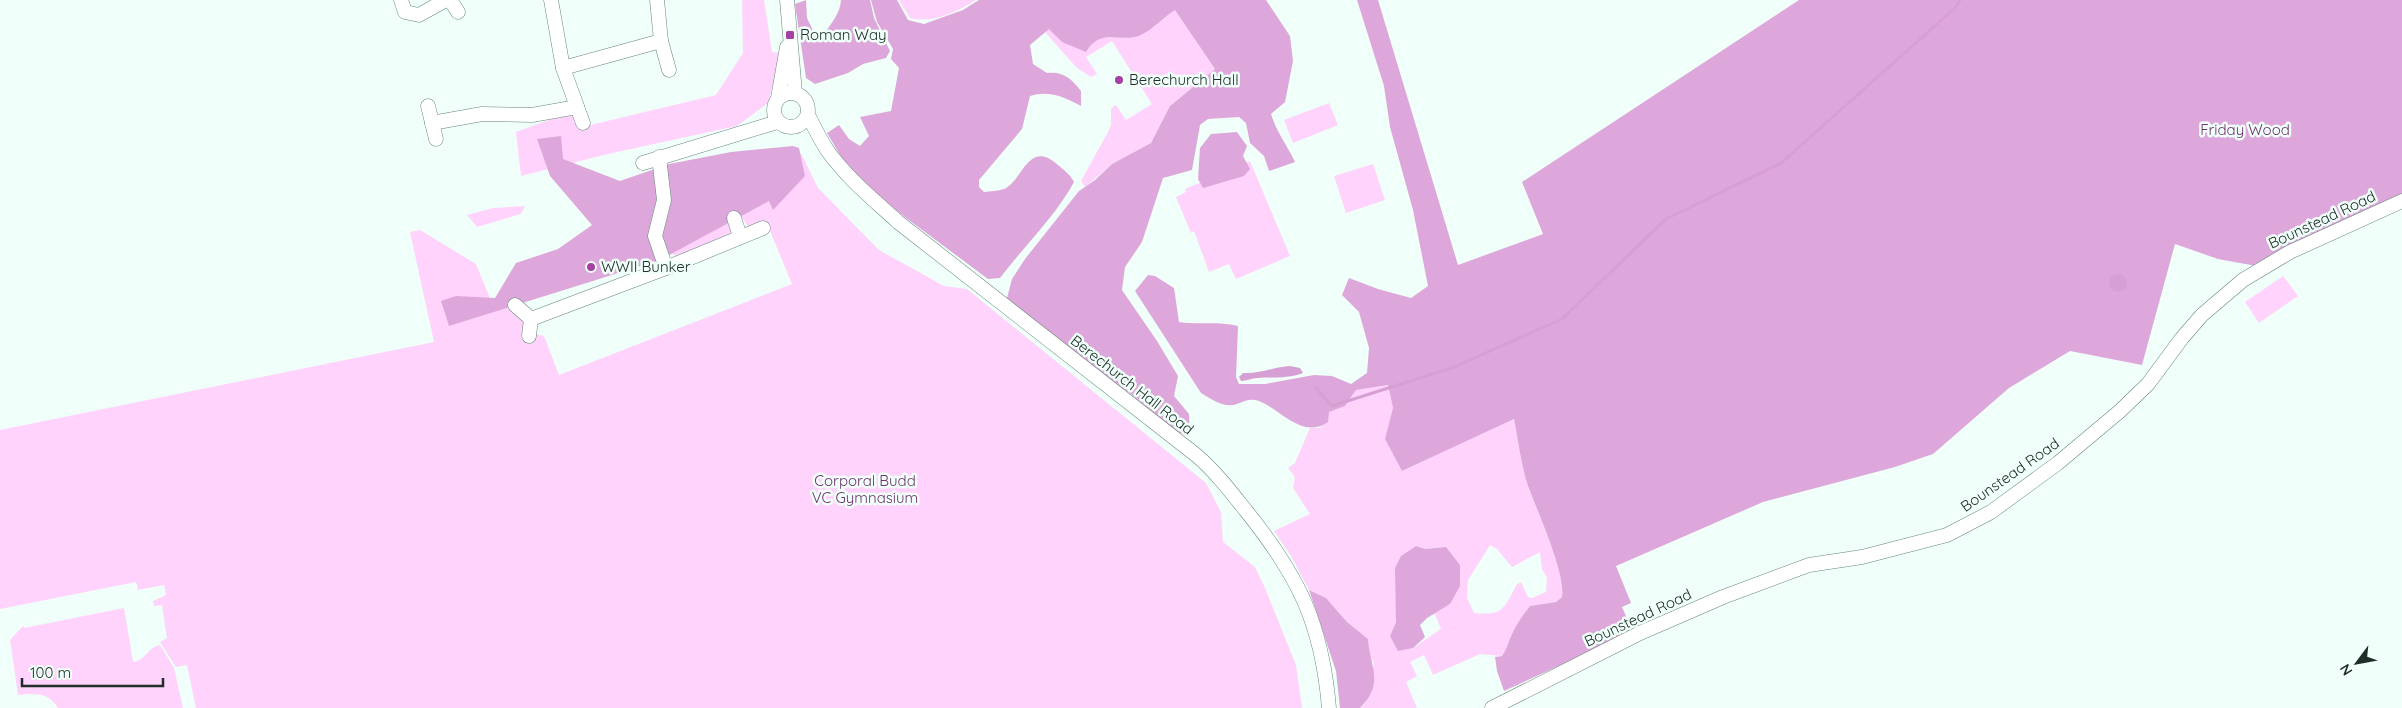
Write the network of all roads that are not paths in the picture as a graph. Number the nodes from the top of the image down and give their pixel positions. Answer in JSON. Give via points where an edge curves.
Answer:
{"nodes":[{"id":1,"x":401,"y":0,"type":"edge"},
{"id":2,"x":446,"y":0,"type":"edge"},
{"id":3,"x":551,"y":0,"type":"edge"},
{"id":4,"x":657,"y":0,"type":"edge"},
{"id":5,"x":787,"y":0,"type":"edge"},
{"id":6,"x":790,"y":39,"type":"junction"},
{"id":7,"x":661,"y":41,"type":"junction"},
{"id":8,"x":563,"y":68,"type":"junction"},
{"id":9,"x":669,"y":70,"type":"dead end"},
{"id":10,"x":795,"y":93,"type":"junction"},
{"id":11,"x":778,"y":98,"type":"junction"},
{"id":12,"x":428,"y":106,"type":"dead end"},
{"id":13,"x":577,"y":107,"type":"junction"},
{"id":14,"x":808,"y":115,"type":"junction"},
{"id":15,"x":777,"y":122,"type":"junction"},
{"id":16,"x":432,"y":123,"type":"junction"},
{"id":17,"x":584,"y":123,"type":"dead end"},
{"id":18,"x":798,"y":126,"type":"junction"},
{"id":19,"x":436,"y":139,"type":"dead end"},
{"id":20,"x":827,"y":149,"type":"junction"},
{"id":21,"x":659,"y":157,"type":"junction"},
{"id":22,"x":643,"y":162,"type":"dead end"},
{"id":23,"x":2402,"y":201,"type":"edge"},
{"id":24,"x":734,"y":218,"type":"dead end"},
{"id":25,"x":762,"y":228,"type":"dead end"},
{"id":26,"x":740,"y":236,"type":"junction"},
{"id":27,"x":666,"y":268,"type":"junction"},
{"id":28,"x":516,"y":305,"type":"dead end"},
{"id":29,"x":531,"y":319,"type":"junction"},
{"id":30,"x":529,"y":336,"type":"dead end"},
{"id":31,"x":1329,"y":708,"type":"edge"},
{"id":32,"x":1492,"y":708,"type":"edge"}],
"edges":[{"from":1,"to":2,"type":"street","via":[[405,12],[419,15]]},
{"from":3,"to":8,"type":"street"},
{"from":4,"to":7,"type":"street"},
{"from":5,"to":6,"type":"street"},
{"from":6,"to":10,"type":"street"},
{"from":6,"to":11,"type":"street"},
{"from":7,"to":8,"type":"street"},
{"from":7,"to":9,"type":"street"},
{"from":8,"to":13,"type":"street"},
{"from":10,"to":11,"type":"street","via":[[784,93]]},
{"from":10,"to":14,"type":"street","via":[[805,100]]},
{"from":11,"to":15,"type":"street","via":[[774,112]]},
{"from":12,"to":16,"type":"street"},
{"from":13,"to":16,"type":"street","via":[[532,115],[482,114]]},
{"from":13,"to":17,"type":"street"},
{"from":14,"to":18,"type":"street"},
{"from":14,"to":20,"type":"street","name":"Berechurch Hall Road"},
{"from":15,"to":18,"type":"street","via":[[788,127]]},
{"from":15,"to":21,"type":"street"},
{"from":16,"to":19,"type":"street"},
{"from":18,"to":20,"type":"street","name":"Berechurch Hall Road"},
{"from":20,"to":31,"type":"street","name":"Berechurch Hall Road","via":[[859,187],[898,222],[1196,455],[1224,483],[1284,560],[1297,583],[1324,660]]},
{"from":21,"to":22,"type":"street"},
{"from":21,"to":27,"type":"street","via":[[664,200],[655,236]]},
{"from":23,"to":32,"type":"street","name":"Bounstead Road","via":[[2290,252],[2243,280],[2202,315],[2148,384],[2120,411],[2058,463],[1991,512],[1947,535],[1862,558],[1809,565],[1723,597],[1640,633]]},
{"from":24,"to":26,"type":"street"},
{"from":25,"to":26,"type":"street"},
{"from":26,"to":27,"type":"street"},
{"from":27,"to":29,"type":"street"},
{"from":28,"to":29,"type":"street"},
{"from":29,"to":30,"type":"street"}]}
